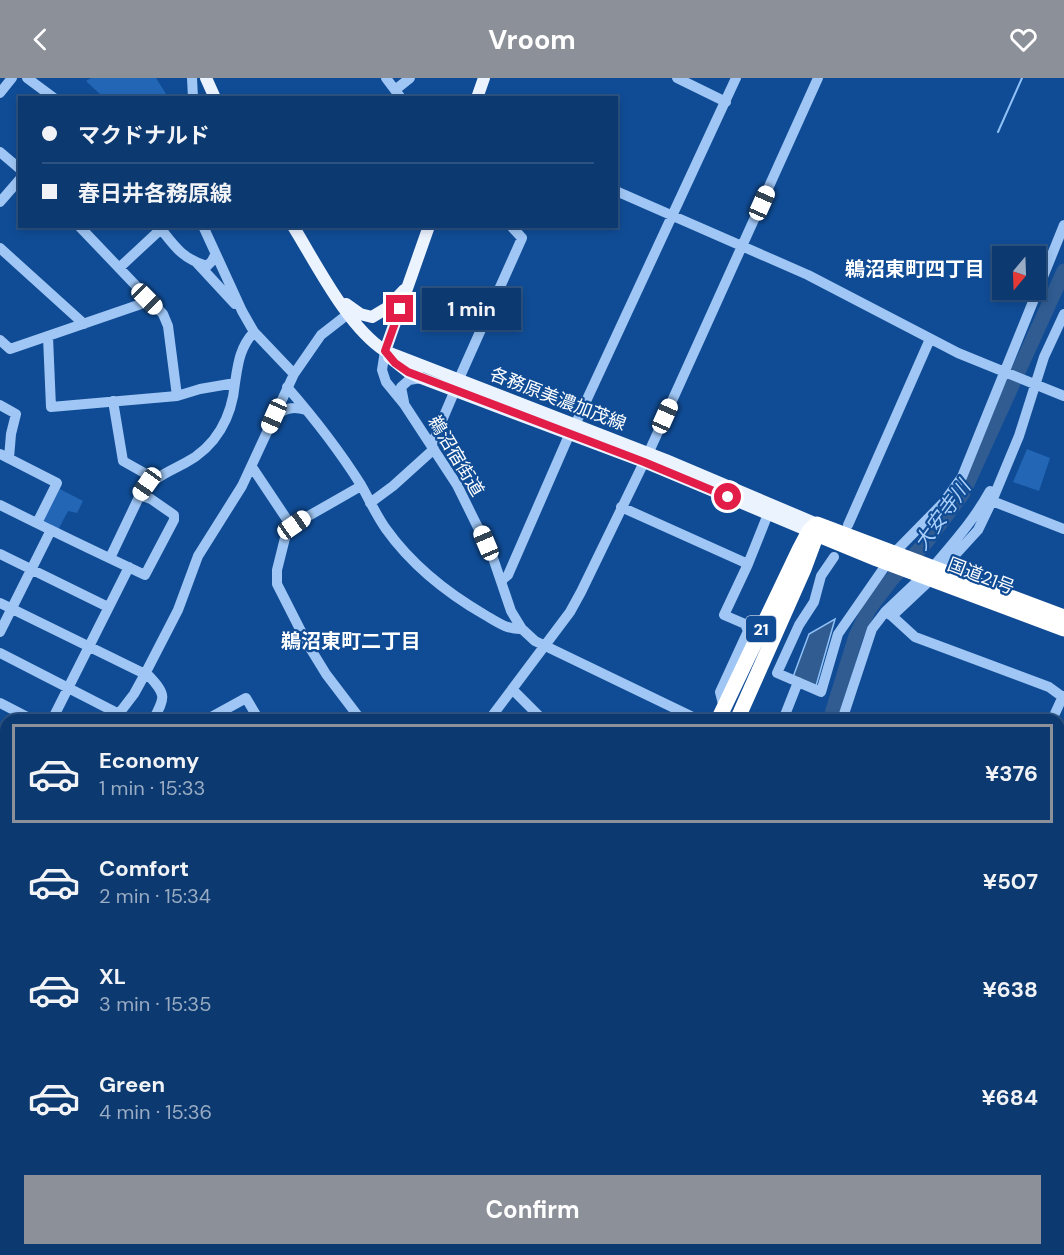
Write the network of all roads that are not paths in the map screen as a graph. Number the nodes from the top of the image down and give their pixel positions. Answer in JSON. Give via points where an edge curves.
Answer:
{"nodes":[{"id":1,"x":12,"y":78,"type":"edge"},
{"id":2,"x":27,"y":78,"type":"edge"},
{"id":3,"x":192,"y":78,"type":"edge"},
{"id":4,"x":206,"y":78,"type":"edge"},
{"id":5,"x":386,"y":78,"type":"edge"},
{"id":6,"x":410,"y":78,"type":"edge"},
{"id":7,"x":484,"y":78,"type":"edge"},
{"id":8,"x":677,"y":78,"type":"edge"},
{"id":9,"x":736,"y":78,"type":"edge"},
{"id":10,"x":818,"y":78,"type":"edge"},
{"id":11,"x":0,"y":93,"type":"edge"},
{"id":12,"x":398,"y":94,"type":"edge"},
{"id":13,"x":51,"y":96,"type":"edge"},
{"id":14,"x":193,"y":96,"type":"edge"},
{"id":15,"x":214,"y":96,"type":"edge"},
{"id":16,"x":478,"y":96,"type":"edge"},
{"id":17,"x":726,"y":102,"type":"junction"},
{"id":18,"x":0,"y":152,"type":"edge"},
{"id":19,"x":18,"y":167,"type":"edge"},
{"id":20,"x":18,"y":181,"type":"edge"},
{"id":21,"x":618,"y":192,"type":"edge"},
{"id":22,"x":0,"y":202,"type":"edge"},
{"id":23,"x":673,"y":215,"type":"junction"},
{"id":24,"x":1064,"y":225,"type":"edge"},
{"id":25,"x":81,"y":228,"type":"edge"},
{"id":26,"x":161,"y":228,"type":"edge"},
{"id":27,"x":204,"y":228,"type":"edge"},
{"id":28,"x":293,"y":228,"type":"edge"},
{"id":29,"x":428,"y":228,"type":"edge"},
{"id":30,"x":513,"y":228,"type":"edge"},
{"id":31,"x":743,"y":245,"type":"junction"},
{"id":32,"x":0,"y":248,"type":"edge"},
{"id":33,"x":215,"y":255,"type":"junction"},
{"id":34,"x":196,"y":263,"type":"junction"},
{"id":35,"x":119,"y":268,"type":"junction"},
{"id":36,"x":223,"y":283,"type":"junction"},
{"id":37,"x":407,"y":287,"type":"junction"},
{"id":38,"x":334,"y":293,"type":"junction"},
{"id":39,"x":147,"y":299,"type":"junction"},
{"id":40,"x":348,"y":314,"type":"junction"},
{"id":41,"x":1064,"y":314,"type":"edge"},
{"id":42,"x":84,"y":324,"type":"junction"},
{"id":43,"x":254,"y":332,"type":"junction"},
{"id":44,"x":48,"y":337,"type":"junction"},
{"id":45,"x":930,"y":339,"type":"junction"},
{"id":46,"x":0,"y":340,"type":"edge"},
{"id":47,"x":385,"y":351,"type":"junction"},
{"id":48,"x":294,"y":374,"type":"junction"},
{"id":49,"x":1007,"y":374,"type":"junction"},
{"id":50,"x":421,"y":378,"type":"junction"},
{"id":51,"x":235,"y":383,"type":"junction"},
{"id":52,"x":1033,"y":384,"type":"junction"},
{"id":53,"x":457,"y":386,"type":"junction"},
{"id":54,"x":287,"y":387,"type":"junction"},
{"id":55,"x":177,"y":396,"type":"junction"},
{"id":56,"x":1064,"y":396,"type":"edge"},
{"id":57,"x":1030,"y":400,"type":"junction"},
{"id":58,"x":113,"y":401,"type":"junction"},
{"id":59,"x":404,"y":404,"type":"junction"},
{"id":60,"x":0,"y":405,"type":"edge"},
{"id":61,"x":307,"y":410,"type":"junction"},
{"id":62,"x":274,"y":416,"type":"junction"},
{"id":63,"x":573,"y":429,"type":"junction"},
{"id":64,"x":433,"y":446,"type":"junction"},
{"id":65,"x":4,"y":456,"type":"edge"},
{"id":66,"x":646,"y":458,"type":"junction"},
{"id":67,"x":252,"y":467,"type":"junction"},
{"id":68,"x":154,"y":479,"type":"junction"},
{"id":69,"x":361,"y":486,"type":"junction"},
{"id":70,"x":140,"y":495,"type":"junction"},
{"id":71,"x":992,"y":501,"type":"junction"},
{"id":72,"x":370,"y":503,"type":"junction"},
{"id":73,"x":0,"y":505,"type":"edge"},
{"id":74,"x":621,"y":507,"type":"junction"},
{"id":75,"x":768,"y":514,"type":"junction"},
{"id":76,"x":37,"y":524,"type":"junction"},
{"id":77,"x":848,"y":525,"type":"dead end"},
{"id":78,"x":292,"y":527,"type":"junction"},
{"id":79,"x":1064,"y":529,"type":"edge"},
{"id":80,"x":814,"y":530,"type":"junction"},
{"id":81,"x":51,"y":531,"type":"junction"},
{"id":82,"x":0,"y":554,"type":"edge"},
{"id":83,"x":834,"y":557,"type":"dead end"},
{"id":84,"x":110,"y":558,"type":"junction"},
{"id":85,"x":891,"y":559,"type":"junction"},
{"id":86,"x":748,"y":564,"type":"junction"},
{"id":87,"x":129,"y":567,"type":"junction"},
{"id":88,"x":804,"y":569,"type":"junction"},
{"id":89,"x":31,"y":570,"type":"junction"},
{"id":90,"x":929,"y":572,"type":"junction"},
{"id":91,"x":501,"y":581,"type":"junction"},
{"id":92,"x":0,"y":603,"type":"edge"},
{"id":93,"x":108,"y":607,"type":"junction"},
{"id":94,"x":12,"y":608,"type":"junction"},
{"id":95,"x":889,"y":614,"type":"junction"},
{"id":96,"x":1064,"y":617,"type":"edge"},
{"id":97,"x":1064,"y":628,"type":"edge"},
{"id":98,"x":522,"y":629,"type":"junction"},
{"id":99,"x":0,"y":632,"type":"edge"},
{"id":100,"x":544,"y":645,"type":"junction"},
{"id":101,"x":89,"y":647,"type":"junction"},
{"id":102,"x":0,"y":653,"type":"edge"},
{"id":103,"x":146,"y":674,"type":"junction"},
{"id":104,"x":798,"y":682,"type":"junction"},
{"id":105,"x":70,"y":687,"type":"junction"},
{"id":106,"x":512,"y":689,"type":"junction"},
{"id":107,"x":1063,"y":697,"type":"edge"},
{"id":108,"x":0,"y":702,"type":"edge"},
{"id":109,"x":21,"y":714,"type":"edge"},
{"id":110,"x":55,"y":714,"type":"edge"},
{"id":111,"x":111,"y":714,"type":"edge"},
{"id":112,"x":118,"y":714,"type":"edge"},
{"id":113,"x":156,"y":714,"type":"edge"},
{"id":114,"x":217,"y":714,"type":"edge"},
{"id":115,"x":255,"y":714,"type":"edge"},
{"id":116,"x":357,"y":714,"type":"edge"},
{"id":117,"x":493,"y":714,"type":"edge"},
{"id":118,"x":537,"y":714,"type":"edge"},
{"id":119,"x":687,"y":714,"type":"edge"},
{"id":120,"x":721,"y":714,"type":"edge"},
{"id":121,"x":740,"y":714,"type":"edge"},
{"id":122,"x":785,"y":714,"type":"edge"},
{"id":123,"x":844,"y":714,"type":"edge"},
{"id":124,"x":1055,"y":714,"type":"edge"}],
"edges":[{"from":1,"to":11,"type":"street"},
{"from":2,"to":13,"type":"street"},
{"from":3,"to":14,"type":"street"},
{"from":4,"to":15,"type":"main road"},
{"from":5,"to":12,"type":"street"},
{"from":6,"to":12,"type":"street"},
{"from":7,"to":16,"type":"main road"},
{"from":8,"to":17,"type":"street"},
{"from":9,"to":17,"type":"street"},
{"from":10,"to":31,"type":"street"},
{"from":17,"to":23,"type":"street"},
{"from":18,"to":19,"type":"street"},
{"from":20,"to":22,"type":"street"},
{"from":21,"to":23,"type":"street"},
{"from":23,"to":31,"type":"street"},
{"from":23,"to":63,"type":"street"},
{"from":24,"to":49,"type":"street"},
{"from":25,"to":35,"type":"street"},
{"from":26,"to":34,"type":"street","via":[[178,252]]},
{"from":26,"to":35,"type":"street"},
{"from":27,"to":33,"type":"street"},
{"from":28,"to":38,"type":"main road","name":"各務原美濃加茂線"},
{"from":29,"to":37,"type":"main road"},
{"from":30,"to":53,"type":"street","via":[[522,238]]},
{"from":31,"to":45,"type":"street","via":[[824,282]]},
{"from":31,"to":66,"type":"street"},
{"from":32,"to":42,"type":"street"},
{"from":33,"to":34,"type":"street","via":[[207,266]]},
{"from":33,"to":36,"type":"street"},
{"from":34,"to":36,"type":"street"},
{"from":35,"to":39,"type":"street"},
{"from":36,"to":43,"type":"street"},
{"from":37,"to":38,"type":"main road","via":[[372,317],[352,310]]},
{"from":37,"to":47,"type":"main road"},
{"from":38,"to":40,"type":"main road","name":"各務原美濃加茂線"},
{"from":39,"to":42,"type":"street"},
{"from":39,"to":55,"type":"street","via":[[168,326]]},
{"from":40,"to":47,"type":"main road","name":"各務原美濃加茂線"},
{"from":40,"to":48,"type":"street","via":[[321,335]]},
{"from":41,"to":52,"type":"street"},
{"from":42,"to":44,"type":"street"},
{"from":43,"to":48,"type":"street"},
{"from":43,"to":51,"type":"street","via":[[238,360]]},
{"from":44,"to":46,"type":"street","via":[[10,349]]},
{"from":44,"to":58,"type":"street","via":[[51,407]]},
{"from":45,"to":49,"type":"street"},
{"from":45,"to":77,"type":"street"},
{"from":47,"to":50,"type":"main road","name":"各務原美濃加茂線","via":[[395,363]]},
{"from":47,"to":53,"type":"main road","name":"各務原美濃加茂線"},
{"from":47,"to":59,"type":"street","name":"鵜沼宿街道","via":[[382,373]]},
{"from":48,"to":54,"type":"street"},
{"from":49,"to":52,"type":"street"},
{"from":49,"to":85,"type":"street","via":[[963,477]]},
{"from":50,"to":53,"type":"main road","name":"各務原美濃加茂線"},
{"from":50,"to":59,"type":"street","via":[[409,380],[401,387]]},
{"from":51,"to":55,"type":"street"},
{"from":51,"to":68,"type":"street","via":[[234,399],[217,436],[202,453]]},
{"from":52,"to":56,"type":"street"},
{"from":52,"to":57,"type":"street"},
{"from":53,"to":63,"type":"main road","name":"各務原美濃加茂線"},
{"from":53,"to":64,"type":"street"},
{"from":54,"to":61,"type":"street"},
{"from":54,"to":62,"type":"street"},
{"from":55,"to":58,"type":"street"},
{"from":57,"to":71,"type":"street"},
{"from":57,"to":90,"type":"street","via":[[977,513]]},
{"from":58,"to":68,"type":"street","via":[[123,461]]},
{"from":59,"to":64,"type":"street","name":"鵜沼宿街道"},
{"from":60,"to":65,"type":"street","via":[[16,414]]},
{"from":61,"to":62,"type":"street","via":[[285,408]]},
{"from":61,"to":69,"type":"street"},
{"from":62,"to":67,"type":"street"},
{"from":63,"to":66,"type":"main road","name":"各務原美濃加茂線"},
{"from":63,"to":91,"type":"street","via":[[508,575]]},
{"from":64,"to":72,"type":"street"},
{"from":64,"to":91,"type":"street","name":"鵜沼宿街道","via":[[474,516]]},
{"from":65,"to":76,"type":"street","via":[[57,483]]},
{"from":66,"to":74,"type":"street"},
{"from":66,"to":75,"type":"main road","name":"各務原美濃加茂線"},
{"from":66,"to":80,"type":"main road","name":"各務原美濃加茂線"},
{"from":67,"to":78,"type":"street"},
{"from":67,"to":103,"type":"street","via":[[198,556],[178,610]]},
{"from":68,"to":70,"type":"street"},
{"from":69,"to":72,"type":"street"},
{"from":69,"to":78,"type":"street"},
{"from":70,"to":84,"type":"street"},
{"from":70,"to":87,"type":"street","via":[[174,515],[174,520],[145,574]]},
{"from":71,"to":79,"type":"street"},
{"from":71,"to":90,"type":"street","via":[[978,530]]},
{"from":72,"to":98,"type":"street","via":[[386,528],[432,579],[503,626]]},
{"from":73,"to":76,"type":"street"},
{"from":74,"to":86,"type":"street"},
{"from":74,"to":100,"type":"street","via":[[570,612]]},
{"from":75,"to":80,"type":"main road","name":"各務原美濃加茂線"},
{"from":75,"to":86,"type":"street"},
{"from":76,"to":81,"type":"street"},
{"from":78,"to":116,"type":"street","via":[[280,551],[277,584],[321,666]]},
{"from":80,"to":85,"type":"highway","name":"国道21号"},
{"from":80,"to":88,"type":"highway","number":"21"},
{"from":80,"to":120,"type":"highway","number":"21"},
{"from":81,"to":84,"type":"street"},
{"from":81,"to":89,"type":"street"},
{"from":82,"to":89,"type":"street"},
{"from":83,"to":104,"type":"street","via":[[821,576],[814,602],[777,673]]},
{"from":84,"to":87,"type":"street"},
{"from":85,"to":88,"type":"highway","via":[[867,559],[827,550]]},
{"from":85,"to":90,"type":"highway","name":"国道21号"},
{"from":85,"to":104,"type":"street","via":[[838,634],[821,692]]},
{"from":86,"to":120,"type":"street","via":[[724,615],[745,624],[748,631],[720,692]]},
{"from":87,"to":93,"type":"street"},
{"from":88,"to":121,"type":"highway","number":"21"},
{"from":89,"to":93,"type":"street"},
{"from":89,"to":94,"type":"street"},
{"from":90,"to":95,"type":"street"},
{"from":90,"to":96,"type":"highway","name":"国道21号"},
{"from":90,"to":97,"type":"highway","name":"国道21号"},
{"from":91,"to":98,"type":"street","name":"鵜沼宿街道"},
{"from":92,"to":94,"type":"street"},
{"from":93,"to":101,"type":"street"},
{"from":94,"to":99,"type":"street"},
{"from":94,"to":101,"type":"street"},
{"from":95,"to":107,"type":"street","via":[[915,637],[1049,687]]},
{"from":95,"to":123,"type":"street","via":[[872,628]]},
{"from":98,"to":100,"type":"street","name":"鵜沼宿街道"},
{"from":100,"to":106,"type":"street"},
{"from":100,"to":119,"type":"street","name":"鵜沼宿街道"},
{"from":101,"to":103,"type":"street"},
{"from":101,"to":105,"type":"street"},
{"from":102,"to":105,"type":"street"},
{"from":103,"to":112,"type":"street"},
{"from":103,"to":113,"type":"street","via":[[164,696]]},
{"from":104,"to":122,"type":"street"},
{"from":105,"to":110,"type":"street"},
{"from":105,"to":111,"type":"street"},
{"from":106,"to":117,"type":"street"},
{"from":106,"to":118,"type":"street"},
{"from":107,"to":124,"type":"street"},
{"from":108,"to":109,"type":"street"},
{"from":114,"to":115,"type":"street","via":[[246,698]]}]}
